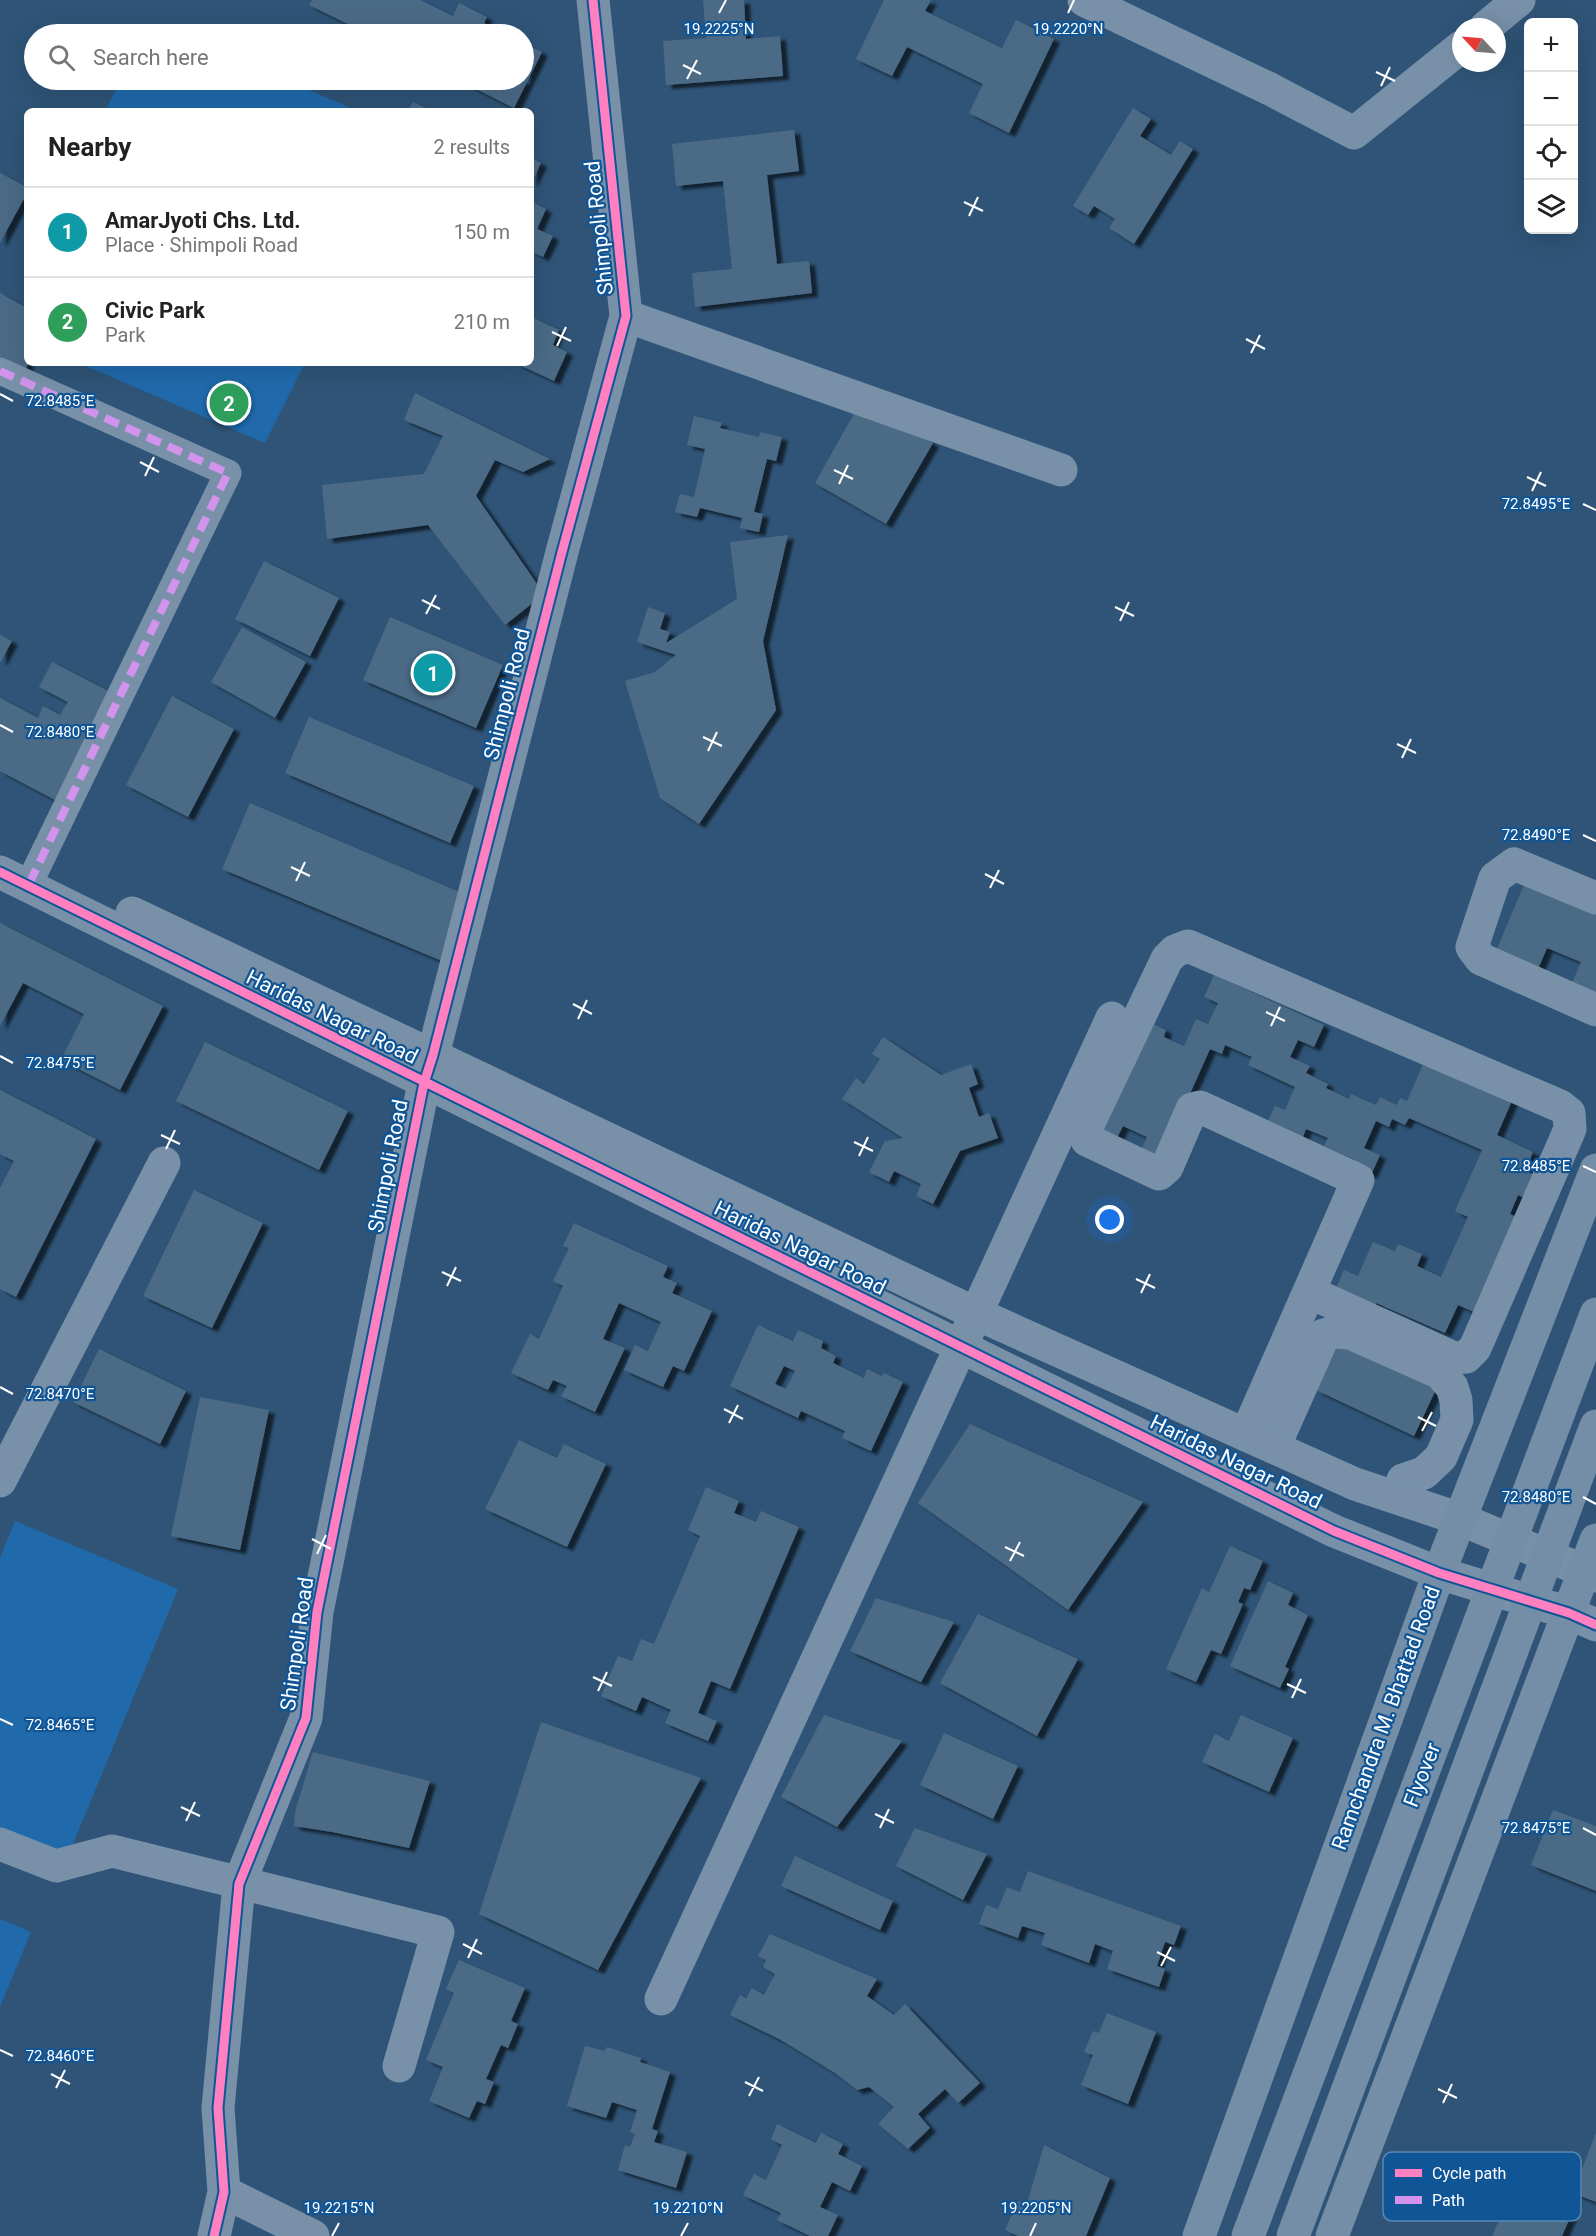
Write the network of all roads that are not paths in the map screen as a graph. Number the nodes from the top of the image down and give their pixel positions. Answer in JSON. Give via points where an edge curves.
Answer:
{"nodes":[{"id":1,"x":593,"y":0,"type":"edge"},
{"id":2,"x":1084,"y":0,"type":"edge"},
{"id":3,"x":1519,"y":0,"type":"edge"},
{"id":4,"x":1497,"y":18,"type":"edge"},
{"id":5,"x":1452,"y":54,"type":"edge"},
{"id":6,"x":626,"y":316,"type":"junction"},
{"id":7,"x":0,"y":371,"type":"edge"},
{"id":8,"x":1061,"y":470,"type":"dead end"},
{"id":9,"x":0,"y":850,"type":"edge"},
{"id":10,"x":21,"y":875,"type":"edge"},
{"id":11,"x":1596,"y":898,"type":"edge"},
{"id":12,"x":1596,"y":1010,"type":"edge"},
{"id":13,"x":1112,"y":1018,"type":"dead end"},
{"id":14,"x":428,"y":1069,"type":"junction"},
{"id":15,"x":164,"y":1163,"type":"dead end"},
{"id":16,"x":1596,"y":1170,"type":"edge"},
{"id":17,"x":1309,"y":1292,"type":"junction"},
{"id":18,"x":977,"y":1314,"type":"junction"},
{"id":19,"x":1596,"y":1314,"type":"edge"},
{"id":20,"x":961,"y":1347,"type":"junction"},
{"id":21,"x":1596,"y":1426,"type":"edge"},
{"id":22,"x":1260,"y":1441,"type":"junction"},
{"id":23,"x":1403,"y":1480,"type":"dead end"},
{"id":24,"x":0,"y":1481,"type":"edge"},
{"id":25,"x":1460,"y":1519,"type":"junction"},
{"id":26,"x":1596,"y":1540,"type":"edge"},
{"id":27,"x":1439,"y":1573,"type":"junction"},
{"id":28,"x":1590,"y":1574,"type":"edge"},
{"id":29,"x":1582,"y":1619,"type":"edge"},
{"id":30,"x":0,"y":1844,"type":"edge"},
{"id":31,"x":239,"y":1884,"type":"junction"},
{"id":32,"x":661,"y":1999,"type":"dead end"},
{"id":33,"x":399,"y":2066,"type":"dead end"},
{"id":34,"x":224,"y":2192,"type":"junction"},
{"id":35,"x":214,"y":2236,"type":"edge"},
{"id":36,"x":313,"y":2236,"type":"edge"},
{"id":37,"x":1199,"y":2236,"type":"edge"},
{"id":38,"x":1248,"y":2236,"type":"edge"},
{"id":39,"x":1293,"y":2236,"type":"edge"},
{"id":40,"x":1332,"y":2236,"type":"edge"}],
"edges":[{"from":1,"to":6,"type":"street","name":"Shimpoli Road"},
{"from":2,"to":5,"type":"street","via":[[1354,133]]},
{"from":3,"to":4,"type":"street"},
{"from":6,"to":8,"type":"street"},
{"from":6,"to":14,"type":"street","name":"Shimpoli Road"},
{"from":7,"to":10,"type":"street","via":[[228,473]]},
{"from":9,"to":10,"type":"street","name":"Haridas Nagar Road"},
{"from":10,"to":14,"type":"street","name":"Haridas Nagar Road"},
{"from":11,"to":12,"type":"street","via":[[1514,864],[1495,878],[1472,947],[1481,959]]},
{"from":13,"to":18,"type":"street"},
{"from":14,"to":18,"type":"street","name":"Haridas Nagar Road"},
{"from":14,"to":20,"type":"street","name":"Haridas Nagar Road"},
{"from":14,"to":31,"type":"street","name":"Shimpoli Road","via":[[317,1612],[306,1718]]},
{"from":15,"to":24,"type":"street"},
{"from":16,"to":25,"type":"main road","name":"Ramchandra M. Bhattad Road"},
{"from":17,"to":17,"type":"street","via":[[1358,1180],[1200,1107],[1192,1109],[1167,1167],[1159,1174],[1087,1140],[1085,1131],[1167,959],[1188,946],[1569,1113],[1570,1129],[1475,1348],[1466,1357],[1454,1358]]},
{"from":17,"to":22,"type":"street"},
{"from":18,"to":20,"type":"street"},
{"from":18,"to":22,"type":"street","name":"Haridas Nagar Road"},
{"from":19,"to":38,"type":"main road","name":"Flyover","bridge":true},
{"from":20,"to":27,"type":"street","name":"Haridas Nagar Road","via":[[1334,1531]]},
{"from":20,"to":32,"type":"street"},
{"from":21,"to":39,"type":"main road","name":"Flyover","bridge":true},
{"from":22,"to":23,"type":"street","via":[[1324,1335],[1350,1333],[1440,1373],[1452,1387],[1457,1420],[1441,1457],[1424,1473]]},
{"from":22,"to":25,"type":"street","name":"Haridas Nagar Road","via":[[1355,1484]]},
{"from":25,"to":27,"type":"main road","name":"Ramchandra M. Bhattad Road"},
{"from":25,"to":28,"type":"street","name":"Haridas Nagar Road"},
{"from":26,"to":28,"type":"main road"},
{"from":27,"to":29,"type":"street","name":"Haridas Nagar Road"},
{"from":27,"to":37,"type":"main road","name":"Ramchandra M. Bhattad Road"},
{"from":28,"to":29,"type":"main road"},
{"from":29,"to":40,"type":"main road"},
{"from":30,"to":31,"type":"street","via":[[56,1866],[112,1851]]},
{"from":31,"to":33,"type":"street","via":[[438,1932]]},
{"from":31,"to":34,"type":"street","name":"Shimpoli Road","via":[[218,2108]]},
{"from":34,"to":35,"type":"street","name":"Shimpoli Road"},
{"from":34,"to":36,"type":"street"}]}
